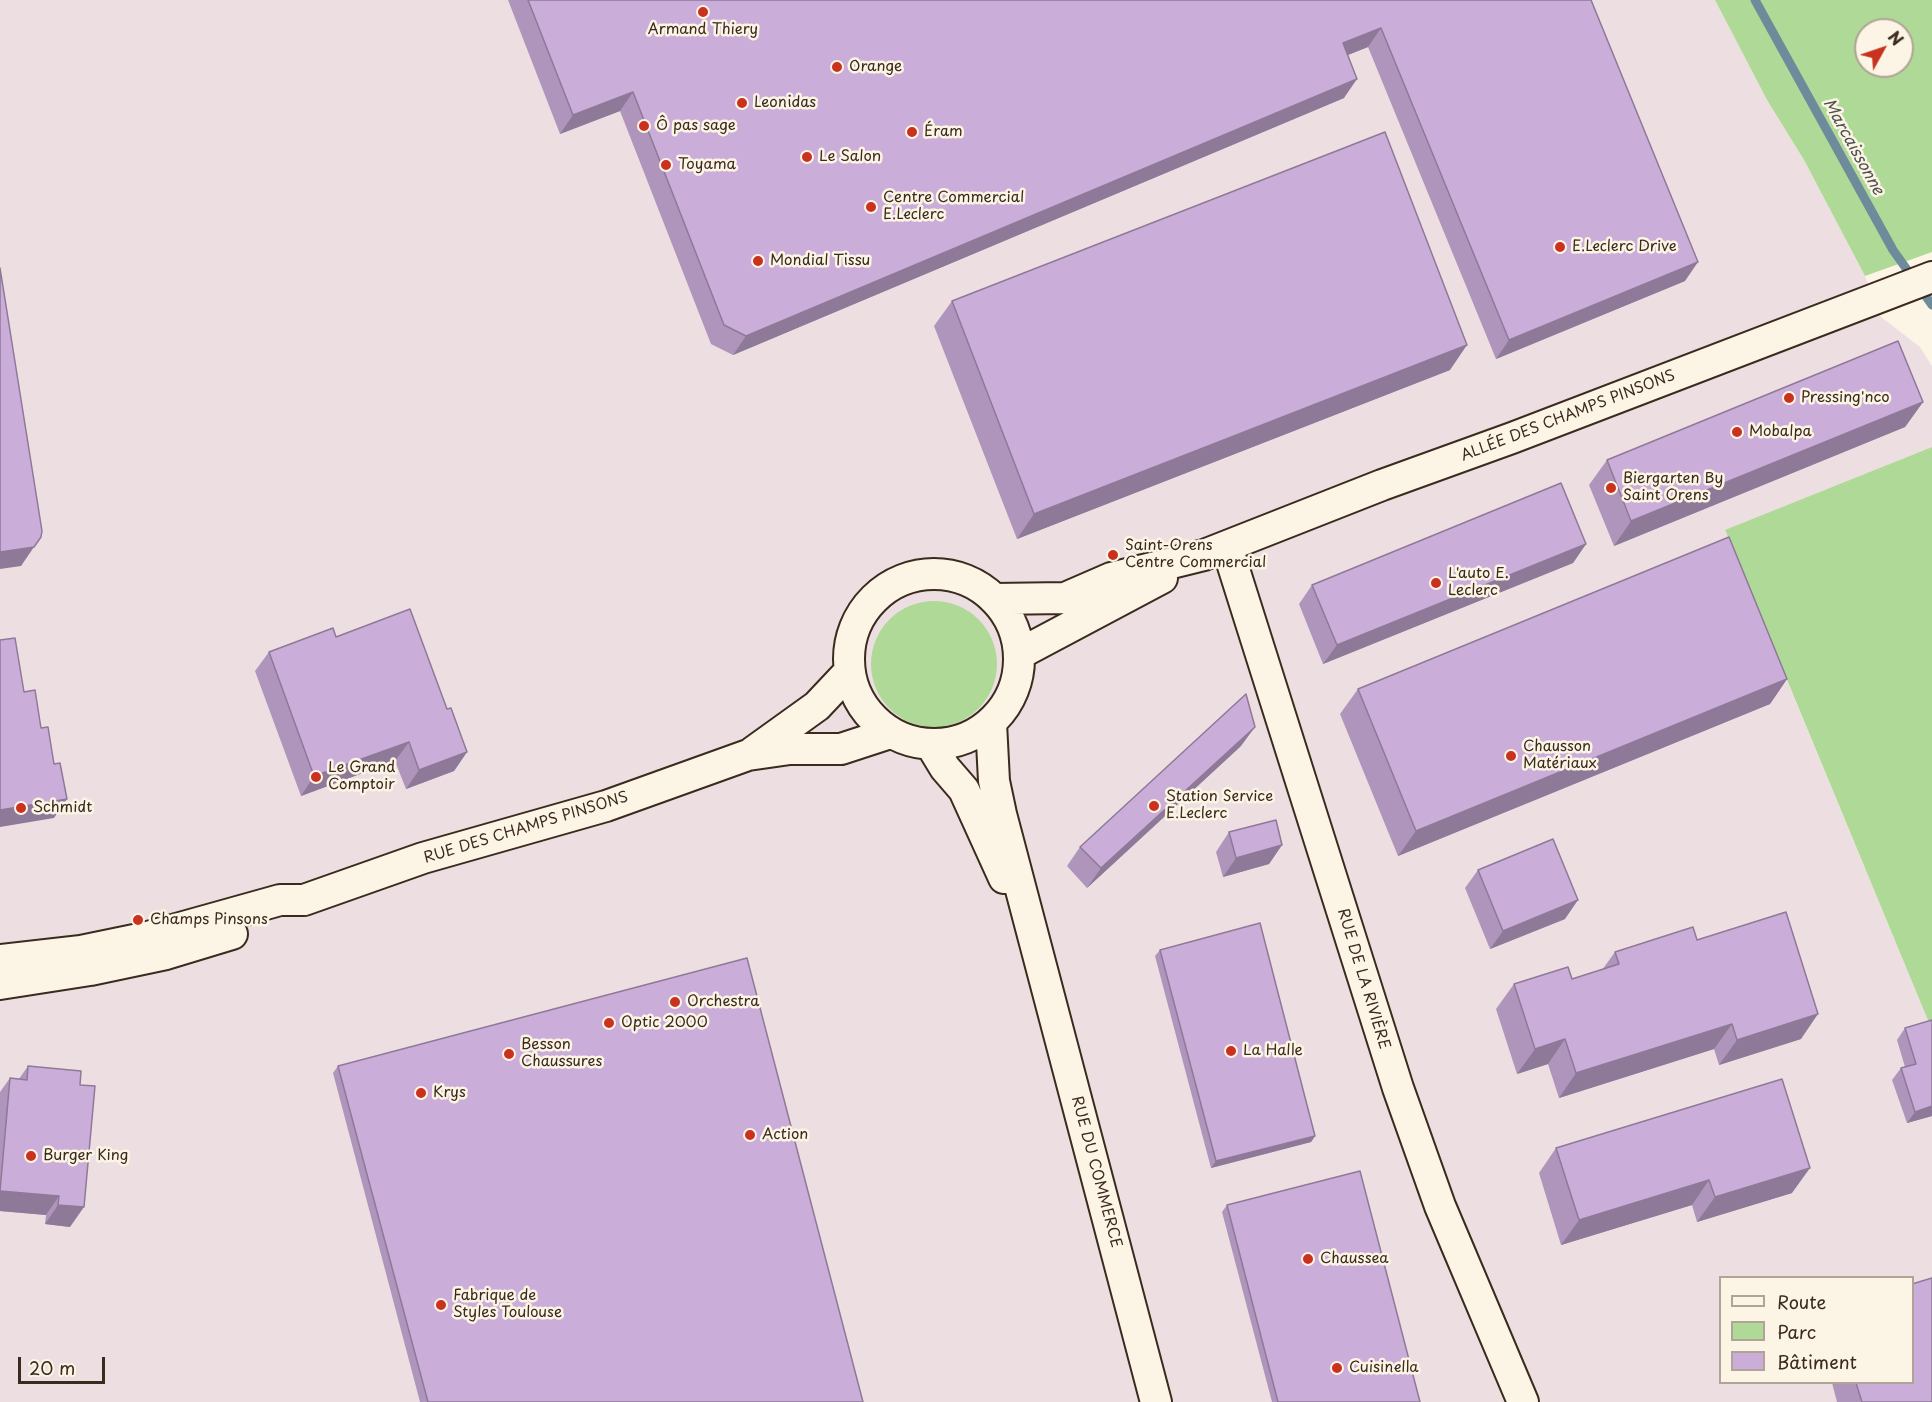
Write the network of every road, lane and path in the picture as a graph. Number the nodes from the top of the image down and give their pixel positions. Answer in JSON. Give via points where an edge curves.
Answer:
{"nodes":[{"id":1,"x":1932,"y":277,"type":"edge"},
{"id":2,"x":1216,"y":551,"type":"junction"},
{"id":3,"x":994,"y":598,"type":"junction"},
{"id":4,"x":1019,"y":654,"type":"junction"},
{"id":5,"x":849,"y":672,"type":"junction"},
{"id":6,"x":991,"y":723,"type":"junction"},
{"id":7,"x":890,"y":733,"type":"junction"},
{"id":8,"x":930,"y":745,"type":"junction"},
{"id":9,"x":748,"y":755,"type":"junction"},
{"id":10,"x":304,"y":900,"type":"junction"},
{"id":11,"x":1036,"y":943,"type":"junction"},
{"id":12,"x":0,"y":960,"type":"edge"},
{"id":13,"x":0,"y":984,"type":"edge"},
{"id":14,"x":1156,"y":1402,"type":"edge"},
{"id":15,"x":1523,"y":1402,"type":"edge"}],
"edges":[{"from":1,"to":2,"type":"street","name":"ALLÉE DES CHAMPS PINSONS","via":[[1382,484]]},
{"from":2,"to":3,"type":"street","name":"ALLÉE DES CHAMPS PINSONS","via":[[1111,578],[1065,598]]},
{"from":2,"to":4,"type":"street","name":"ALLÉE DES CHAMPS PINSONS"},
{"from":2,"to":15,"type":"street","name":"RUE DE LA RIVIÈRE","via":[[1440,1206]]},
{"from":3,"to":4,"type":"street","via":[[1011,624]]},
{"from":3,"to":5,"type":"street","via":[[968,581],[950,575],[930,574],[900,581],[877,596],[857,622],[850,644]]},
{"from":4,"to":6,"type":"street","via":[[1013,690]]},
{"from":5,"to":7,"type":"street","via":[[862,705]]},
{"from":5,"to":9,"type":"street","name":"RUE DES CHAMPS PINSONS","via":[[817,706]]},
{"from":6,"to":8,"type":"street","via":[[966,739]]},
{"from":6,"to":11,"type":"street","name":"RUE DU COMMERCE","via":[[994,781]]},
{"from":7,"to":8,"type":"street"},
{"from":7,"to":9,"type":"street","name":"RUE DES CHAMPS PINSONS","via":[[842,749],[790,749]]},
{"from":8,"to":11,"type":"street","name":"RUE DU COMMERCE","via":[[964,790]]},
{"from":9,"to":10,"type":"street","name":"RUE DES CHAMPS PINSONS","via":[[606,806],[423,858]]},
{"from":10,"to":12,"type":"street","name":"RUE DES CHAMPS PINSONS","via":[[280,900],[144,938],[81,951]]},
{"from":10,"to":13,"type":"street","name":"RUE DES CHAMPS PINSONS","via":[[285,916],[166,954]]},
{"from":11,"to":14,"type":"street","name":"RUE DU COMMERCE"}]}
